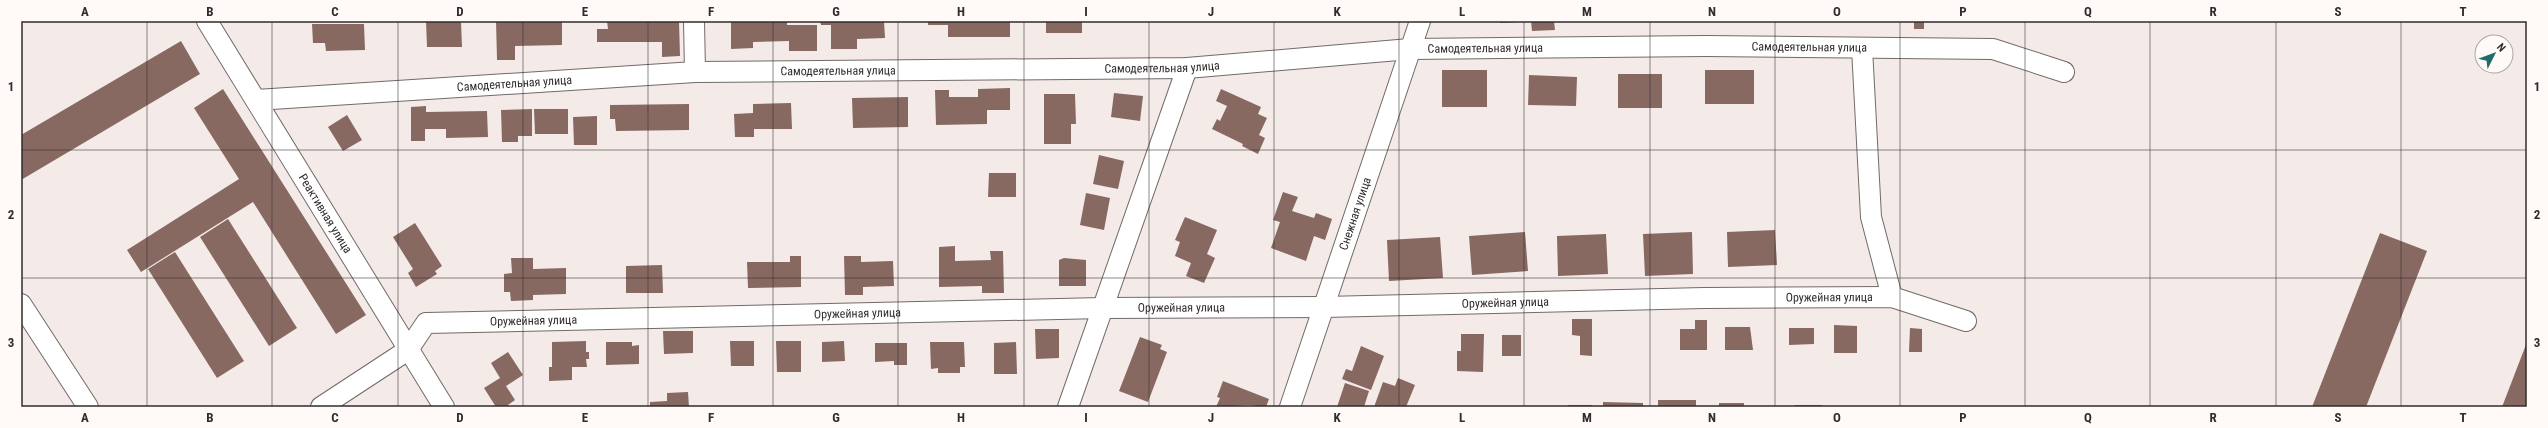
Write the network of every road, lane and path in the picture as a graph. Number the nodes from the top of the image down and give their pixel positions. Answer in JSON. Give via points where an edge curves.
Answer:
{"nodes":[{"id":1,"x":207,"y":21,"type":"edge"},
{"id":2,"x":694,"y":21,"type":"edge"},
{"id":3,"x":1420,"y":21,"type":"edge"},
{"id":4,"x":1862,"y":48,"type":"junction"},
{"id":5,"x":1410,"y":49,"type":"junction"},
{"id":6,"x":1187,"y":68,"type":"junction"},
{"id":7,"x":695,"y":72,"type":"junction"},
{"id":8,"x":2064,"y":72,"type":"dead end"},
{"id":9,"x":256,"y":100,"type":"junction"},
{"id":10,"x":1892,"y":297,"type":"junction"},
{"id":11,"x":21,"y":304,"type":"edge"},
{"id":12,"x":1324,"y":307,"type":"junction"},
{"id":13,"x":1102,"y":308,"type":"junction"},
{"id":14,"x":1966,"y":321,"type":"dead end"},
{"id":15,"x":408,"y":350,"type":"junction"},
{"id":16,"x":88,"y":407,"type":"edge"},
{"id":17,"x":321,"y":407,"type":"edge"},
{"id":18,"x":444,"y":407,"type":"edge"},
{"id":19,"x":1068,"y":407,"type":"edge"},
{"id":20,"x":1290,"y":407,"type":"edge"}],
"edges":[{"from":1,"to":9,"type":"street","name":"Реактивная улица"},
{"from":2,"to":7,"type":"street"},
{"from":3,"to":5,"type":"street","name":"Снежная улица"},
{"from":4,"to":5,"type":"street","name":"Самодеятельная улица","via":[[1706,46]]},
{"from":4,"to":8,"type":"street","name":"Самодеятельная улица","via":[[1993,49]]},
{"from":4,"to":10,"type":"street","via":[[1871,217]]},
{"from":5,"to":6,"type":"street","name":"Самодеятельная улица"},
{"from":5,"to":12,"type":"street","name":"Снежная улица"},
{"from":6,"to":7,"type":"street","name":"Самодеятельная улица"},
{"from":6,"to":13,"type":"street"},
{"from":7,"to":9,"type":"street","name":"Самодеятельная улица"},
{"from":9,"to":15,"type":"street","name":"Реактивная улица"},
{"from":10,"to":12,"type":"street","name":"Оружейная улица","via":[[1704,298]]},
{"from":10,"to":14,"type":"street","name":"Оружейная улица"},
{"from":11,"to":16,"type":"street"},
{"from":12,"to":13,"type":"street","name":"Оружейная улица"},
{"from":12,"to":20,"type":"street","name":"Снежная улица"},
{"from":13,"to":15,"type":"street","name":"Оружейная улица","via":[[426,323]]},
{"from":13,"to":19,"type":"street"},
{"from":15,"to":17,"type":"street"},
{"from":15,"to":18,"type":"street","name":"Реактивная улица"}]}
